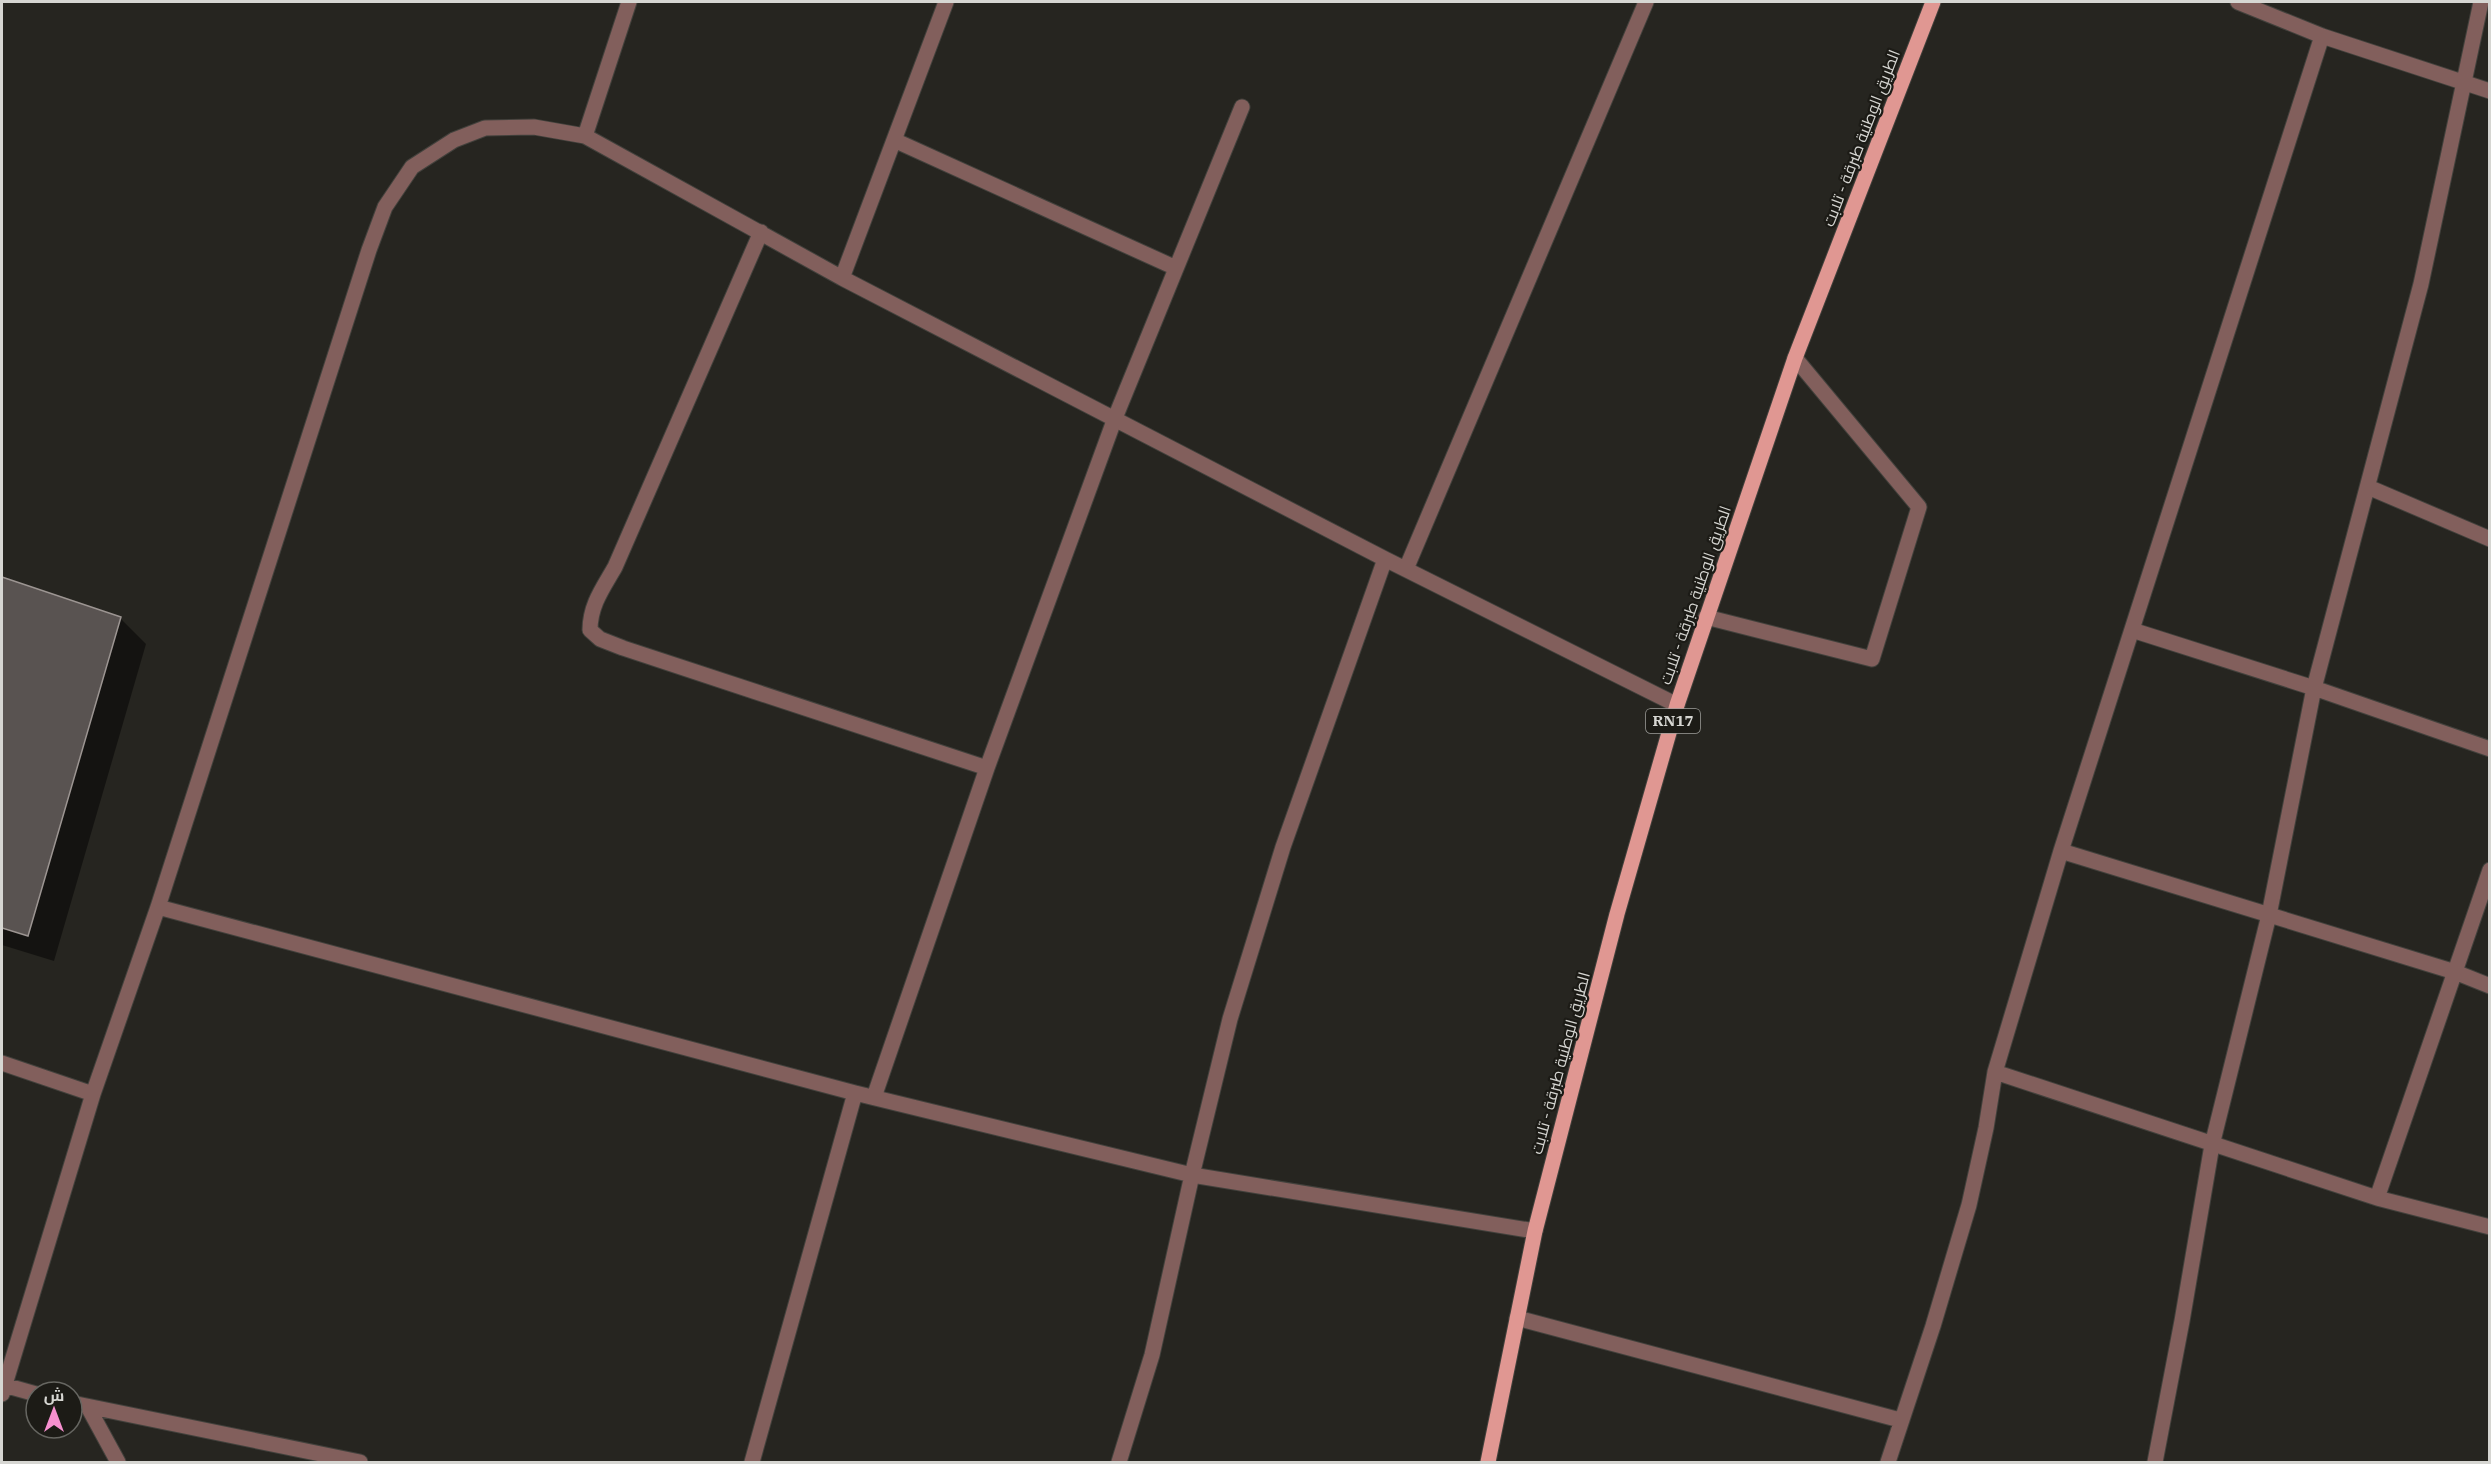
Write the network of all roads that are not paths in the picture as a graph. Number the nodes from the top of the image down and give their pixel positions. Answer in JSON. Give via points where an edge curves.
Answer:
{"nodes":[{"id":1,"x":630,"y":2,"type":"edge"},
{"id":2,"x":946,"y":2,"type":"edge"},
{"id":3,"x":1646,"y":2,"type":"edge"},
{"id":4,"x":1933,"y":2,"type":"edge"},
{"id":5,"x":2238,"y":2,"type":"edge"},
{"id":6,"x":2481,"y":2,"type":"edge"},
{"id":7,"x":2322,"y":36,"type":"junction"},
{"id":8,"x":2464,"y":81,"type":"junction"},
{"id":9,"x":2490,"y":91,"type":"edge"},
{"id":10,"x":1242,"y":107,"type":"dead end"},
{"id":11,"x":585,"y":136,"type":"junction"},
{"id":12,"x":894,"y":140,"type":"junction"},
{"id":13,"x":761,"y":232,"type":"junction"},
{"id":14,"x":1176,"y":268,"type":"junction"},
{"id":15,"x":843,"y":278,"type":"junction"},
{"id":16,"x":1795,"y":358,"type":"junction"},
{"id":17,"x":1115,"y":418,"type":"junction"},
{"id":18,"x":2368,"y":487,"type":"junction"},
{"id":19,"x":2490,"y":539,"type":"edge"},
{"id":20,"x":1385,"y":559,"type":"junction"},
{"id":21,"x":1406,"y":569,"type":"junction"},
{"id":22,"x":1706,"y":617,"type":"junction"},
{"id":23,"x":2132,"y":630,"type":"junction"},
{"id":24,"x":2314,"y":688,"type":"junction"},
{"id":25,"x":1677,"y":705,"type":"junction"},
{"id":26,"x":2490,"y":749,"type":"edge"},
{"id":27,"x":987,"y":768,"type":"junction"},
{"id":28,"x":2061,"y":851,"type":"junction"},
{"id":29,"x":2490,"y":870,"type":"edge"},
{"id":30,"x":158,"y":907,"type":"junction"},
{"id":31,"x":2269,"y":915,"type":"junction"},
{"id":32,"x":2455,"y":972,"type":"junction"},
{"id":33,"x":2490,"y":986,"type":"edge"},
{"id":34,"x":2,"y":1063,"type":"edge"},
{"id":35,"x":1995,"y":1072,"type":"junction"},
{"id":36,"x":855,"y":1092,"type":"junction"},
{"id":37,"x":93,"y":1094,"type":"junction"},
{"id":38,"x":874,"y":1097,"type":"junction"},
{"id":39,"x":2212,"y":1145,"type":"junction"},
{"id":40,"x":1192,"y":1175,"type":"junction"},
{"id":41,"x":2377,"y":1198,"type":"junction"},
{"id":42,"x":2490,"y":1227,"type":"edge"},
{"id":43,"x":1535,"y":1231,"type":"junction"},
{"id":44,"x":1517,"y":1318,"type":"junction"},
{"id":45,"x":3,"y":1390,"type":"edge"},
{"id":46,"x":24,"y":1393,"type":"edge"},
{"id":47,"x":84,"y":1406,"type":"edge"},
{"id":48,"x":88,"y":1407,"type":"junction"},
{"id":49,"x":1900,"y":1420,"type":"junction"},
{"id":50,"x":118,"y":1462,"type":"edge"},
{"id":51,"x":360,"y":1462,"type":"edge"},
{"id":52,"x":752,"y":1462,"type":"edge"},
{"id":53,"x":1119,"y":1462,"type":"edge"},
{"id":54,"x":1488,"y":1462,"type":"edge"},
{"id":55,"x":1888,"y":1462,"type":"edge"},
{"id":56,"x":2155,"y":1462,"type":"edge"}],
"edges":[{"from":1,"to":11,"type":"street"},
{"from":2,"to":12,"type":"street"},
{"from":3,"to":21,"type":"street"},
{"from":4,"to":16,"type":"main road","name":"الطريق الوطنية طبرقة - تلابت","number":"RN17"},
{"from":5,"to":7,"type":"street"},
{"from":6,"to":8,"type":"street"},
{"from":7,"to":8,"type":"street"},
{"from":7,"to":23,"type":"street"},
{"from":8,"to":9,"type":"street"},
{"from":8,"to":18,"type":"street","via":[[2421,284]]},
{"from":10,"to":14,"type":"street"},
{"from":11,"to":13,"type":"street"},
{"from":11,"to":30,"type":"street","via":[[534,127],[485,128],[454,140],[412,167],[385,207]]},
{"from":12,"to":14,"type":"street"},
{"from":12,"to":15,"type":"street"},
{"from":13,"to":15,"type":"street"},
{"from":13,"to":27,"type":"street","via":[[615,567],[594,602],[590,630],[600,639],[623,648]]},
{"from":14,"to":17,"type":"street"},
{"from":15,"to":17,"type":"street"},
{"from":16,"to":22,"type":"main road","name":"الطريق الوطنية طبرقة - تلابت","number":"RN17"},
{"from":16,"to":22,"type":"street","via":[[1919,507],[1872,659]]},
{"from":17,"to":20,"type":"street"},
{"from":17,"to":27,"type":"street"},
{"from":18,"to":19,"type":"street"},
{"from":18,"to":24,"type":"street"},
{"from":20,"to":21,"type":"street"},
{"from":20,"to":40,"type":"street","via":[[1283,847],[1230,1019]]},
{"from":21,"to":25,"type":"street"},
{"from":22,"to":25,"type":"main road","name":"الطريق الوطنية طبرقة - تلابت","number":"RN17"},
{"from":23,"to":24,"type":"street"},
{"from":23,"to":28,"type":"street"},
{"from":24,"to":26,"type":"street"},
{"from":24,"to":31,"type":"street"},
{"from":25,"to":43,"type":"main road","name":"الطريق الوطنية طبرقة - تلابت","number":"RN17","via":[[1617,914]]},
{"from":27,"to":38,"type":"street"},
{"from":28,"to":31,"type":"street"},
{"from":28,"to":35,"type":"street"},
{"from":29,"to":32,"type":"street"},
{"from":30,"to":36,"type":"street"},
{"from":30,"to":37,"type":"street"},
{"from":31,"to":32,"type":"street"},
{"from":31,"to":39,"type":"street"},
{"from":32,"to":33,"type":"street"},
{"from":32,"to":41,"type":"street"},
{"from":34,"to":37,"type":"street"},
{"from":35,"to":39,"type":"street"},
{"from":35,"to":49,"type":"street","via":[[1969,1205]]},
{"from":36,"to":38,"type":"street"},
{"from":36,"to":52,"type":"street"},
{"from":37,"to":45,"type":"street"},
{"from":38,"to":40,"type":"street"},
{"from":39,"to":41,"type":"street"},
{"from":39,"to":56,"type":"street"},
{"from":40,"to":43,"type":"street"},
{"from":40,"to":53,"type":"street","via":[[1152,1355]]},
{"from":41,"to":42,"type":"street"},
{"from":43,"to":44,"type":"main road","name":"الطريق الوطنية طبرقة - تلابت","number":"RN17"},
{"from":44,"to":49,"type":"street"},
{"from":44,"to":54,"type":"main road","name":"الطريق الوطنية طبرقة - تلابت","number":"RN17"},
{"from":45,"to":46,"type":"street"},
{"from":47,"to":48,"type":"street"},
{"from":48,"to":50,"type":"street"},
{"from":48,"to":51,"type":"street"},
{"from":49,"to":55,"type":"street"}]}
